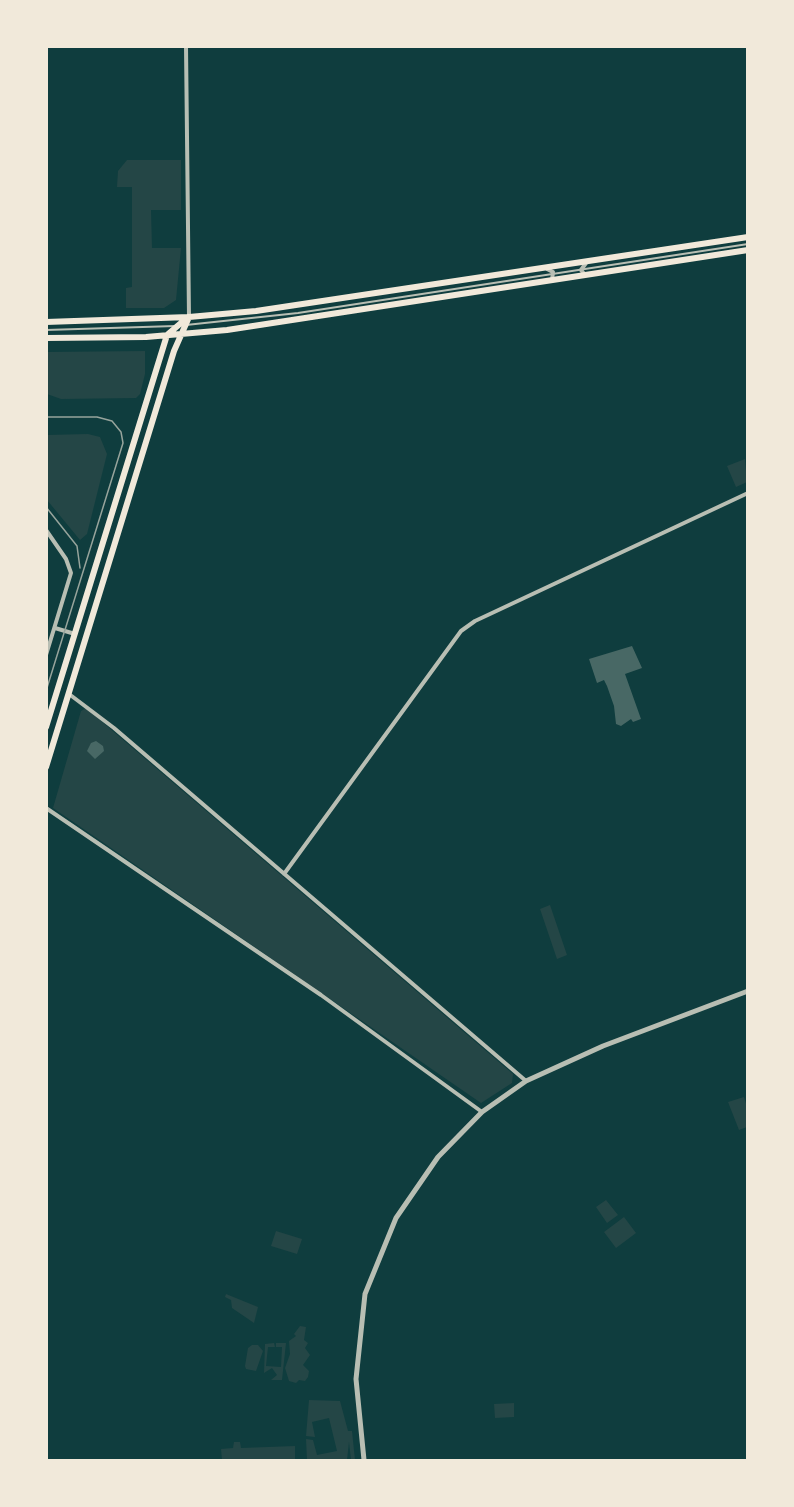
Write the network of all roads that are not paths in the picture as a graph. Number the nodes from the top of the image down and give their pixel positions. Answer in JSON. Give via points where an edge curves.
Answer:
{"nodes":[{"id":1,"x":186,"y":46,"type":"edge"},
{"id":2,"x":747,"y":237,"type":"edge"},
{"id":3,"x":747,"y":244,"type":"edge"},
{"id":4,"x":747,"y":250,"type":"edge"},
{"id":5,"x":586,"y":262,"type":"junction"},
{"id":6,"x":547,"y":268,"type":"junction"},
{"id":7,"x":581,"y":270,"type":"junction"},
{"id":8,"x":554,"y":274,"type":"junction"},
{"id":9,"x":588,"y":275,"type":"junction"},
{"id":10,"x":549,"y":281,"type":"junction"},
{"id":11,"x":189,"y":317,"type":"junction"},
{"id":12,"x":46,"y":322,"type":"edge"},
{"id":13,"x":159,"y":326,"type":"junction"},
{"id":14,"x":178,"y":326,"type":"junction"},
{"id":15,"x":186,"y":326,"type":"junction"},
{"id":16,"x":46,"y":330,"type":"edge"},
{"id":17,"x":184,"y":333,"type":"junction"},
{"id":18,"x":167,"y":335,"type":"junction"},
{"id":19,"x":46,"y":338,"type":"edge"},
{"id":20,"x":747,"y":493,"type":"edge"},
{"id":21,"x":46,"y":530,"type":"edge"},
{"id":22,"x":55,"y":628,"type":"junction"},
{"id":23,"x":76,"y":634,"type":"junction"},
{"id":24,"x":46,"y":656,"type":"edge"},
{"id":25,"x":69,"y":694,"type":"junction"},
{"id":26,"x":46,"y":727,"type":"edge"},
{"id":27,"x":46,"y":767,"type":"edge"},
{"id":28,"x":46,"y":808,"type":"edge"},
{"id":29,"x":284,"y":874,"type":"junction"},
{"id":30,"x":747,"y":991,"type":"edge"},
{"id":31,"x":526,"y":1081,"type":"junction"},
{"id":32,"x":482,"y":1112,"type":"junction"},
{"id":33,"x":364,"y":1461,"type":"edge"}],
"edges":[{"from":1,"to":11,"type":"street"},
{"from":2,"to":5,"type":"main road"},
{"from":3,"to":7,"type":"lane"},
{"from":4,"to":9,"type":"main road"},
{"from":5,"to":6,"type":"main road"},
{"from":5,"to":7,"type":"street"},
{"from":6,"to":8,"type":"street"},
{"from":6,"to":11,"type":"main road","via":[[256,311]]},
{"from":7,"to":8,"type":"lane"},
{"from":7,"to":9,"type":"street"},
{"from":8,"to":10,"type":"street"},
{"from":8,"to":15,"type":"lane"},
{"from":9,"to":10,"type":"main road"},
{"from":10,"to":17,"type":"main road"},
{"from":11,"to":12,"type":"main road"},
{"from":11,"to":14,"type":"main road"},
{"from":11,"to":15,"type":"main road"},
{"from":13,"to":14,"type":"lane"},
{"from":13,"to":16,"type":"lane"},
{"from":13,"to":18,"type":"lane"},
{"from":14,"to":15,"type":"lane"},
{"from":14,"to":18,"type":"main road"},
{"from":15,"to":17,"type":"main road"},
{"from":17,"to":18,"type":"main road"},
{"from":17,"to":25,"type":"main road","via":[[174,351]]},
{"from":18,"to":19,"type":"main road"},
{"from":18,"to":23,"type":"main road"},
{"from":20,"to":29,"type":"street","via":[[485,616],[461,631]]},
{"from":21,"to":22,"type":"street","via":[[66,559],[70,573]]},
{"from":22,"to":23,"type":"street"},
{"from":22,"to":24,"type":"street"},
{"from":23,"to":26,"type":"main road"},
{"from":25,"to":27,"type":"main road"},
{"from":25,"to":29,"type":"street"},
{"from":28,"to":32,"type":"street","via":[[321,995]]},
{"from":29,"to":31,"type":"street"},
{"from":30,"to":31,"type":"street","via":[[594,1050]]},
{"from":31,"to":32,"type":"street"},
{"from":32,"to":33,"type":"street","via":[[438,1156],[416,1186],[396,1218],[368,1283],[362,1306],[356,1378]]}]}
